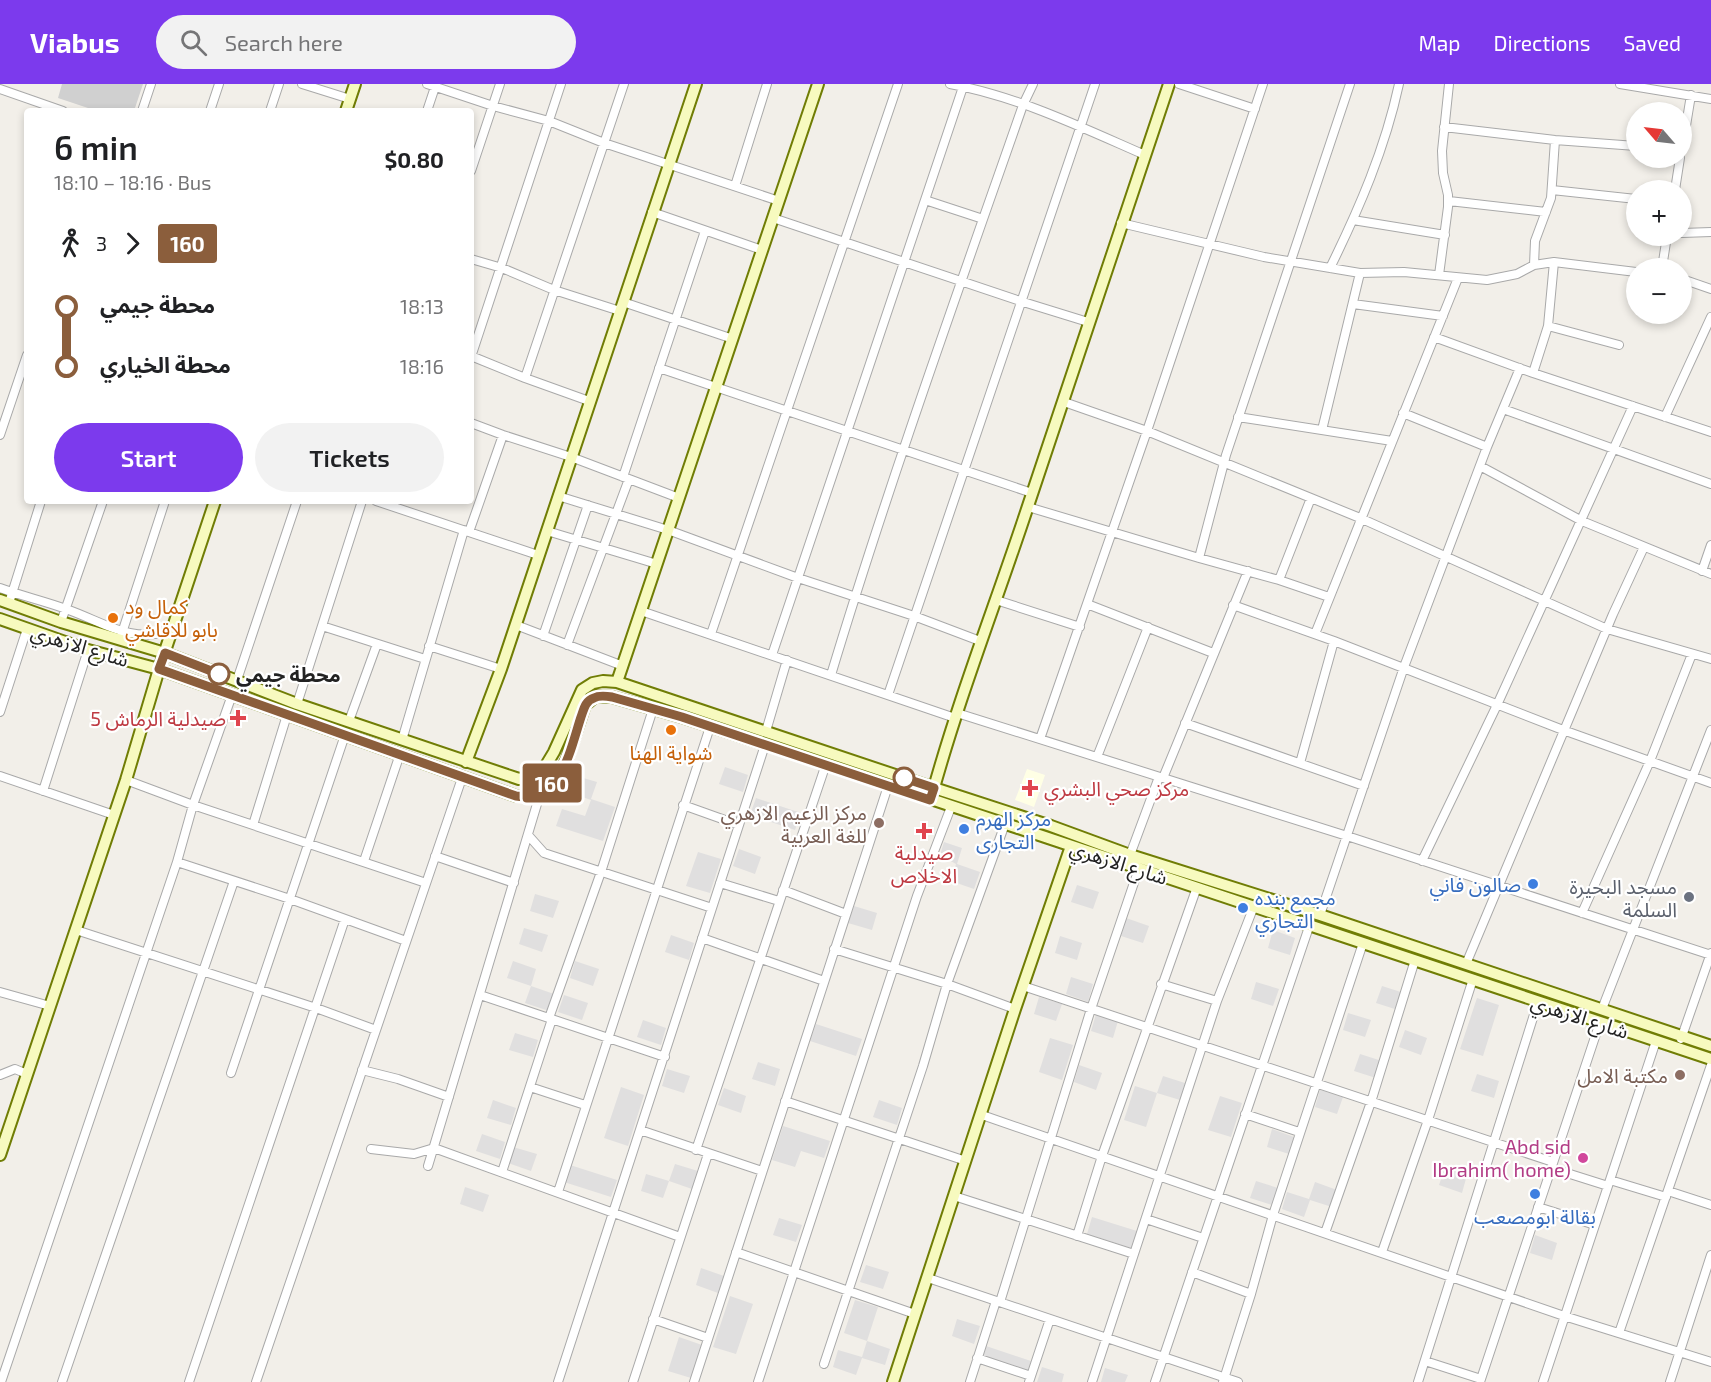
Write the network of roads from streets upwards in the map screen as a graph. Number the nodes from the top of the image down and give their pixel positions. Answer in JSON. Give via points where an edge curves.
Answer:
{"nodes":[{"id":1,"x":151,"y":84,"type":"edge"},
{"id":2,"x":219,"y":84,"type":"edge"},
{"id":3,"x":279,"y":84,"type":"edge"},
{"id":4,"x":302,"y":84,"type":"edge"},
{"id":5,"x":355,"y":84,"type":"edge"},
{"id":6,"x":500,"y":84,"type":"edge"},
{"id":7,"x":561,"y":84,"type":"edge"},
{"id":8,"x":624,"y":84,"type":"edge"},
{"id":9,"x":696,"y":84,"type":"edge"},
{"id":10,"x":768,"y":84,"type":"edge"},
{"id":11,"x":818,"y":84,"type":"edge"},
{"id":12,"x":898,"y":84,"type":"edge"},
{"id":13,"x":950,"y":84,"type":"edge"},
{"id":14,"x":1033,"y":84,"type":"edge"},
{"id":15,"x":1095,"y":84,"type":"edge"},
{"id":16,"x":1169,"y":84,"type":"edge"},
{"id":17,"x":1179,"y":84,"type":"edge"},
{"id":18,"x":1263,"y":84,"type":"edge"},
{"id":19,"x":1350,"y":84,"type":"edge"},
{"id":20,"x":1399,"y":84,"type":"edge"},
{"id":21,"x":1449,"y":84,"type":"edge"},
{"id":22,"x":1620,"y":84,"type":"edge"},
{"id":23,"x":433,"y":85,"type":"edge"},
{"id":24,"x":963,"y":85,"type":"edge"},
{"id":25,"x":1650,"y":86,"type":"edge"},
{"id":26,"x":0,"y":89,"type":"edge"},
{"id":27,"x":1691,"y":95,"type":"junction"},
{"id":28,"x":1710,"y":97,"type":"edge"},
{"id":29,"x":350,"y":99,"type":"junction"},
{"id":30,"x":1690,"y":102,"type":"edge"},
{"id":31,"x":1023,"y":105,"type":"junction"},
{"id":32,"x":493,"y":106,"type":"junction"},
{"id":33,"x":54,"y":108,"type":"edge"},
{"id":34,"x":143,"y":108,"type":"edge"},
{"id":35,"x":211,"y":108,"type":"edge"},
{"id":36,"x":271,"y":108,"type":"edge"},
{"id":37,"x":347,"y":108,"type":"edge"},
{"id":38,"x":428,"y":108,"type":"edge"},
{"id":39,"x":1255,"y":109,"type":"junction"},
{"id":40,"x":549,"y":121,"type":"junction"},
{"id":41,"x":1081,"y":127,"type":"junction"},
{"id":42,"x":1444,"y":127,"type":"junction"},
{"id":43,"x":1555,"y":140,"type":"junction"},
{"id":44,"x":604,"y":142,"type":"junction"},
{"id":45,"x":1626,"y":145,"type":"edge"},
{"id":46,"x":1145,"y":155,"type":"junction"},
{"id":47,"x":474,"y":162,"type":"edge"},
{"id":48,"x":669,"y":164,"type":"junction"},
{"id":49,"x":735,"y":186,"type":"junction"},
{"id":50,"x":1552,"y":190,"type":"junction"},
{"id":51,"x":1626,"y":198,"type":"edge"},
{"id":52,"x":925,"y":200,"type":"junction"},
{"id":53,"x":779,"y":201,"type":"junction"},
{"id":54,"x":1449,"y":201,"type":"junction"},
{"id":55,"x":652,"y":212,"type":"junction"},
{"id":56,"x":1546,"y":212,"type":"junction"},
{"id":57,"x":773,"y":218,"type":"junction"},
{"id":58,"x":983,"y":219,"type":"junction"},
{"id":59,"x":1353,"y":220,"type":"junction"},
{"id":60,"x":1121,"y":223,"type":"junction"},
{"id":61,"x":705,"y":231,"type":"junction"},
{"id":62,"x":1692,"y":232,"type":"edge"},
{"id":63,"x":1711,"y":232,"type":"edge"},
{"id":64,"x":1445,"y":235,"type":"junction"},
{"id":65,"x":845,"y":241,"type":"junction"},
{"id":66,"x":1209,"y":245,"type":"junction"},
{"id":67,"x":762,"y":250,"type":"junction"},
{"id":68,"x":474,"y":261,"type":"edge"},
{"id":69,"x":1290,"y":261,"type":"junction"},
{"id":70,"x":904,"y":262,"type":"junction"},
{"id":71,"x":1554,"y":262,"type":"junction"},
{"id":72,"x":1534,"y":265,"type":"junction"},
{"id":73,"x":502,"y":268,"type":"junction"},
{"id":74,"x":1330,"y":268,"type":"junction"},
{"id":75,"x":1626,"y":271,"type":"edge"},
{"id":76,"x":1360,"y":273,"type":"junction"},
{"id":77,"x":1439,"y":275,"type":"junction"},
{"id":78,"x":1458,"y":278,"type":"junction"},
{"id":79,"x":961,"y":281,"type":"junction"},
{"id":80,"x":1692,"y":282,"type":"edge"},
{"id":81,"x":1711,"y":289,"type":"edge"},
{"id":82,"x":554,"y":290,"type":"junction"},
{"id":83,"x":1020,"y":301,"type":"junction"},
{"id":84,"x":1353,"y":304,"type":"junction"},
{"id":85,"x":622,"y":307,"type":"junction"},
{"id":86,"x":1443,"y":316,"type":"junction"},
{"id":87,"x":1711,"y":316,"type":"edge"},
{"id":88,"x":676,"y":320,"type":"junction"},
{"id":89,"x":1088,"y":322,"type":"junction"},
{"id":90,"x":1548,"y":326,"type":"junction"},
{"id":91,"x":1707,"y":335,"type":"edge"},
{"id":92,"x":1434,"y":337,"type":"junction"},
{"id":93,"x":733,"y":339,"type":"junction"},
{"id":94,"x":1619,"y":345,"type":"dead end"},
{"id":95,"x":474,"y":347,"type":"edge"},
{"id":96,"x":474,"y":357,"type":"edge"},
{"id":97,"x":24,"y":364,"type":"edge"},
{"id":98,"x":659,"y":368,"type":"junction"},
{"id":99,"x":1520,"y":368,"type":"junction"},
{"id":100,"x":1533,"y":373,"type":"junction"},
{"id":101,"x":525,"y":378,"type":"junction"},
{"id":102,"x":716,"y":387,"type":"junction"},
{"id":103,"x":589,"y":401,"type":"junction"},
{"id":104,"x":1064,"y":402,"type":"junction"},
{"id":105,"x":1634,"y":406,"type":"junction"},
{"id":106,"x":1503,"y":409,"type":"junction"},
{"id":107,"x":788,"y":411,"type":"junction"},
{"id":108,"x":1403,"y":413,"type":"junction"},
{"id":109,"x":1238,"y":417,"type":"junction"},
{"id":110,"x":1665,"y":417,"type":"junction"},
{"id":111,"x":474,"y":424,"type":"edge"},
{"id":112,"x":1322,"y":430,"type":"junction"},
{"id":113,"x":1147,"y":431,"type":"junction"},
{"id":114,"x":847,"y":432,"type":"junction"},
{"id":115,"x":1711,"y":432,"type":"edge"},
{"id":116,"x":0,"y":435,"type":"edge"},
{"id":117,"x":503,"y":435,"type":"junction"},
{"id":118,"x":1392,"y":441,"type":"junction"},
{"id":119,"x":1487,"y":447,"type":"junction"},
{"id":120,"x":904,"y":450,"type":"junction"},
{"id":121,"x":1615,"y":450,"type":"junction"},
{"id":122,"x":571,"y":457,"type":"junction"},
{"id":123,"x":1224,"y":461,"type":"junction"},
{"id":124,"x":1480,"y":466,"type":"junction"},
{"id":125,"x":963,"y":470,"type":"junction"},
{"id":126,"x":626,"y":478,"type":"junction"},
{"id":127,"x":1711,"y":484,"type":"edge"},
{"id":128,"x":1032,"y":493,"type":"junction"},
{"id":129,"x":558,"y":496,"type":"junction"},
{"id":130,"x":679,"y":498,"type":"junction"},
{"id":131,"x":1311,"y":498,"type":"junction"},
{"id":132,"x":40,"y":504,"type":"edge"},
{"id":133,"x":102,"y":504,"type":"edge"},
{"id":134,"x":164,"y":504,"type":"edge"},
{"id":135,"x":214,"y":504,"type":"edge"},
{"id":136,"x":296,"y":504,"type":"edge"},
{"id":137,"x":361,"y":504,"type":"edge"},
{"id":138,"x":385,"y":504,"type":"edge"},
{"id":139,"x":588,"y":505,"type":"junction"},
{"id":140,"x":1028,"y":507,"type":"junction"},
{"id":141,"x":616,"y":514,"type":"junction"},
{"id":142,"x":1360,"y":518,"type":"junction"},
{"id":143,"x":1582,"y":521,"type":"junction"},
{"id":144,"x":668,"y":530,"type":"junction"},
{"id":145,"x":466,"y":531,"type":"junction"},
{"id":146,"x":547,"y":531,"type":"junction"},
{"id":147,"x":1112,"y":533,"type":"junction"},
{"id":148,"x":577,"y":540,"type":"junction"},
{"id":149,"x":1711,"y":545,"type":"edge"},
{"id":150,"x":1644,"y":547,"type":"junction"},
{"id":151,"x":603,"y":548,"type":"junction"},
{"id":152,"x":538,"y":555,"type":"junction"},
{"id":153,"x":1446,"y":555,"type":"junction"},
{"id":154,"x":738,"y":556,"type":"junction"},
{"id":155,"x":1199,"y":558,"type":"junction"},
{"id":156,"x":657,"y":564,"type":"junction"},
{"id":157,"x":1248,"y":571,"type":"junction"},
{"id":158,"x":1702,"y":571,"type":"junction"},
{"id":159,"x":1711,"y":574,"type":"edge"},
{"id":160,"x":798,"y":578,"type":"junction"},
{"id":161,"x":1279,"y":580,"type":"junction"},
{"id":162,"x":0,"y":588,"type":"edge"},
{"id":163,"x":855,"y":596,"type":"junction"},
{"id":164,"x":1329,"y":597,"type":"junction"},
{"id":165,"x":7,"y":598,"type":"edge"},
{"id":166,"x":996,"y":600,"type":"junction"},
{"id":167,"x":1545,"y":600,"type":"junction"},
{"id":168,"x":1087,"y":604,"type":"junction"},
{"id":169,"x":1233,"y":605,"type":"junction"},
{"id":170,"x":66,"y":609,"type":"junction"},
{"id":171,"x":641,"y":611,"type":"junction"},
{"id":172,"x":914,"y":616,"type":"junction"},
{"id":173,"x":0,"y":619,"type":"edge"},
{"id":174,"x":61,"y":622,"type":"junction"},
{"id":175,"x":516,"y":625,"type":"junction"},
{"id":176,"x":322,"y":627,"type":"junction"},
{"id":177,"x":1080,"y":627,"type":"junction"},
{"id":178,"x":1148,"y":627,"type":"junction"},
{"id":179,"x":27,"y":628,"type":"junction"},
{"id":180,"x":1607,"y":629,"type":"junction"},
{"id":181,"x":172,"y":631,"type":"junction"},
{"id":182,"x":711,"y":634,"type":"junction"},
{"id":183,"x":1315,"y":634,"type":"junction"},
{"id":184,"x":121,"y":636,"type":"junction"},
{"id":185,"x":543,"y":636,"type":"junction"},
{"id":186,"x":980,"y":641,"type":"junction"},
{"id":187,"x":1334,"y":641,"type":"junction"},
{"id":188,"x":377,"y":644,"type":"junction"},
{"id":189,"x":567,"y":645,"type":"junction"},
{"id":190,"x":429,"y":646,"type":"junction"},
{"id":191,"x":88,"y":650,"type":"junction"},
{"id":192,"x":1213,"y":652,"type":"junction"},
{"id":193,"x":165,"y":653,"type":"junction"},
{"id":194,"x":1692,"y":654,"type":"junction"},
{"id":195,"x":772,"y":655,"type":"junction"},
{"id":196,"x":425,"y":659,"type":"junction"},
{"id":197,"x":1711,"y":659,"type":"edge"},
{"id":198,"x":787,"y":660,"type":"junction"},
{"id":199,"x":623,"y":666,"type":"junction"},
{"id":200,"x":1404,"y":667,"type":"junction"},
{"id":201,"x":159,"y":669,"type":"junction"},
{"id":202,"x":501,"y":669,"type":"junction"},
{"id":203,"x":831,"y":675,"type":"junction"},
{"id":204,"x":237,"y":680,"type":"junction"},
{"id":205,"x":617,"y":682,"type":"junction"},
{"id":206,"x":232,"y":695,"type":"junction"},
{"id":207,"x":888,"y":695,"type":"junction"},
{"id":208,"x":297,"y":704,"type":"junction"},
{"id":209,"x":1497,"y":705,"type":"junction"},
{"id":210,"x":653,"y":709,"type":"junction"},
{"id":211,"x":0,"y":712,"type":"edge"},
{"id":212,"x":956,"y":715,"type":"junction"},
{"id":213,"x":287,"y":716,"type":"junction"},
{"id":214,"x":349,"y":721,"type":"junction"},
{"id":215,"x":1185,"y":723,"type":"junction"},
{"id":216,"x":710,"y":727,"type":"junction"},
{"id":217,"x":1563,"y":730,"type":"junction"},
{"id":218,"x":1711,"y":730,"type":"edge"},
{"id":219,"x":766,"y":731,"type":"junction"},
{"id":220,"x":345,"y":735,"type":"junction"},
{"id":221,"x":1040,"y":739,"type":"junction"},
{"id":222,"x":402,"y":740,"type":"junction"},
{"id":223,"x":765,"y":745,"type":"junction"},
{"id":224,"x":400,"y":754,"type":"junction"},
{"id":225,"x":1097,"y":757,"type":"junction"},
{"id":226,"x":1650,"y":761,"type":"junction"},
{"id":227,"x":466,"y":762,"type":"junction"},
{"id":228,"x":1300,"y":763,"type":"junction"},
{"id":229,"x":826,"y":764,"type":"junction"},
{"id":230,"x":0,"y":776,"type":"edge"},
{"id":231,"x":1161,"y":777,"type":"junction"},
{"id":232,"x":1693,"y":777,"type":"junction"},
{"id":233,"x":462,"y":778,"type":"junction"},
{"id":234,"x":126,"y":780,"type":"junction"},
{"id":235,"x":1711,"y":783,"type":"edge"},
{"id":236,"x":888,"y":786,"type":"junction"},
{"id":237,"x":1364,"y":786,"type":"junction"},
{"id":238,"x":934,"y":788,"type":"junction"},
{"id":239,"x":43,"y":791,"type":"junction"},
{"id":240,"x":540,"y":794,"type":"junction"},
{"id":241,"x":930,"y":800,"type":"junction"},
{"id":242,"x":683,"y":805,"type":"junction"},
{"id":243,"x":193,"y":806,"type":"junction"},
{"id":244,"x":951,"y":807,"type":"junction"},
{"id":245,"x":114,"y":815,"type":"junction"},
{"id":246,"x":253,"y":825,"type":"junction"},
{"id":247,"x":739,"y":825,"type":"junction"},
{"id":248,"x":1005,"y":825,"type":"junction"},
{"id":249,"x":528,"y":836,"type":"junction"},
{"id":250,"x":1347,"y":836,"type":"junction"},
{"id":251,"x":308,"y":844,"type":"junction"},
{"id":252,"x":1071,"y":846,"type":"junction"},
{"id":253,"x":1130,"y":855,"type":"junction"},
{"id":254,"x":435,"y":856,"type":"junction"},
{"id":255,"x":364,"y":861,"type":"junction"},
{"id":256,"x":1422,"y":861,"type":"junction"},
{"id":257,"x":177,"y":862,"type":"junction"},
{"id":258,"x":1139,"y":868,"type":"junction"},
{"id":259,"x":601,"y":872,"type":"junction"},
{"id":260,"x":234,"y":881,"type":"junction"},
{"id":261,"x":426,"y":883,"type":"junction"},
{"id":262,"x":514,"y":883,"type":"junction"},
{"id":263,"x":720,"y":883,"type":"junction"},
{"id":264,"x":1498,"y":886,"type":"junction"},
{"id":265,"x":1197,"y":887,"type":"junction"},
{"id":266,"x":783,"y":890,"type":"junction"},
{"id":267,"x":655,"y":891,"type":"junction"},
{"id":268,"x":290,"y":899,"type":"junction"},
{"id":269,"x":779,"y":901,"type":"junction"},
{"id":270,"x":1254,"y":906,"type":"junction"},
{"id":271,"x":712,"y":908,"type":"junction"},
{"id":272,"x":1582,"y":913,"type":"junction"},
{"id":273,"x":846,"y":914,"type":"junction"},
{"id":274,"x":1320,"y":915,"type":"junction"},
{"id":275,"x":345,"y":919,"type":"junction"},
{"id":276,"x":1310,"y":924,"type":"junction"},
{"id":277,"x":76,"y":930,"type":"junction"},
{"id":278,"x":1632,"y":930,"type":"junction"},
{"id":279,"x":702,"y":938,"type":"junction"},
{"id":280,"x":406,"y":941,"type":"junction"},
{"id":281,"x":1363,"y":943,"type":"junction"},
{"id":282,"x":834,"y":950,"type":"junction"},
{"id":283,"x":146,"y":953,"type":"junction"},
{"id":284,"x":1711,"y":954,"type":"edge"},
{"id":285,"x":760,"y":958,"type":"junction"},
{"id":286,"x":1415,"y":960,"type":"junction"},
{"id":287,"x":1466,"y":964,"type":"junction"},
{"id":288,"x":894,"y":967,"type":"junction"},
{"id":289,"x":202,"y":971,"type":"junction"},
{"id":290,"x":1473,"y":979,"type":"junction"},
{"id":291,"x":824,"y":981,"type":"junction"},
{"id":292,"x":947,"y":984,"type":"junction"},
{"id":293,"x":1161,"y":984,"type":"junction"},
{"id":294,"x":1023,"y":986,"type":"junction"},
{"id":295,"x":259,"y":989,"type":"junction"},
{"id":296,"x":0,"y":992,"type":"edge"},
{"id":297,"x":480,"y":995,"type":"junction"},
{"id":298,"x":1217,"y":1001,"type":"junction"},
{"id":299,"x":1538,"y":1002,"type":"junction"},
{"id":300,"x":50,"y":1006,"type":"junction"},
{"id":301,"x":316,"y":1008,"type":"junction"},
{"id":302,"x":1016,"y":1009,"type":"junction"},
{"id":303,"x":1091,"y":1009,"type":"junction"},
{"id":304,"x":1602,"y":1009,"type":"junction"},
{"id":305,"x":551,"y":1019,"type":"junction"},
{"id":306,"x":1600,"y":1022,"type":"junction"},
{"id":307,"x":1148,"y":1027,"type":"junction"},
{"id":308,"x":376,"y":1030,"type":"junction"},
{"id":309,"x":1682,"y":1036,"type":"junction"},
{"id":310,"x":608,"y":1038,"type":"junction"},
{"id":311,"x":1656,"y":1041,"type":"junction"},
{"id":312,"x":1203,"y":1046,"type":"junction"},
{"id":313,"x":1711,"y":1046,"type":"edge"},
{"id":314,"x":1677,"y":1048,"type":"junction"},
{"id":315,"x":665,"y":1057,"type":"junction"},
{"id":316,"x":1711,"y":1059,"type":"edge"},
{"id":317,"x":1262,"y":1065,"type":"junction"},
{"id":318,"x":1711,"y":1065,"type":"edge"},
{"id":319,"x":362,"y":1070,"type":"junction"},
{"id":320,"x":231,"y":1073,"type":"dead end"},
{"id":321,"x":27,"y":1074,"type":"junction"},
{"id":322,"x":0,"y":1075,"type":"edge"},
{"id":323,"x":1315,"y":1083,"type":"junction"},
{"id":324,"x":530,"y":1087,"type":"junction"},
{"id":325,"x":449,"y":1097,"type":"junction"},
{"id":326,"x":785,"y":1101,"type":"junction"},
{"id":327,"x":1371,"y":1102,"type":"junction"},
{"id":328,"x":585,"y":1105,"type":"junction"},
{"id":329,"x":1245,"y":1114,"type":"junction"},
{"id":330,"x":982,"y":1115,"type":"junction"},
{"id":331,"x":1428,"y":1120,"type":"junction"},
{"id":332,"x":843,"y":1121,"type":"junction"},
{"id":333,"x":640,"y":1130,"type":"junction"},
{"id":334,"x":1299,"y":1132,"type":"junction"},
{"id":335,"x":900,"y":1138,"type":"junction"},
{"id":336,"x":1051,"y":1138,"type":"junction"},
{"id":337,"x":1493,"y":1142,"type":"junction"},
{"id":338,"x":371,"y":1149,"type":"dead end"},
{"id":339,"x":434,"y":1149,"type":"junction"},
{"id":340,"x":696,"y":1149,"type":"junction"},
{"id":341,"x":708,"y":1154,"type":"junction"},
{"id":342,"x":0,"y":1155,"type":"edge"},
{"id":343,"x":1102,"y":1156,"type":"junction"},
{"id":344,"x":966,"y":1161,"type":"junction"},
{"id":345,"x":1552,"y":1165,"type":"junction"},
{"id":346,"x":428,"y":1166,"type":"dead end"},
{"id":347,"x":762,"y":1171,"type":"junction"},
{"id":348,"x":502,"y":1172,"type":"junction"},
{"id":349,"x":1160,"y":1176,"type":"junction"},
{"id":350,"x":1609,"y":1183,"type":"junction"},
{"id":351,"x":558,"y":1192,"type":"junction"},
{"id":352,"x":1667,"y":1194,"type":"junction"},
{"id":353,"x":954,"y":1196,"type":"junction"},
{"id":354,"x":1218,"y":1196,"type":"junction"},
{"id":355,"x":1711,"y":1205,"type":"edge"},
{"id":356,"x":1538,"y":1207,"type":"junction"},
{"id":357,"x":613,"y":1213,"type":"junction"},
{"id":358,"x":1273,"y":1215,"type":"junction"},
{"id":359,"x":1026,"y":1219,"type":"junction"},
{"id":360,"x":1146,"y":1220,"type":"junction"},
{"id":361,"x":1595,"y":1225,"type":"junction"},
{"id":362,"x":1325,"y":1233,"type":"junction"},
{"id":363,"x":1077,"y":1236,"type":"junction"},
{"id":364,"x":680,"y":1237,"type":"junction"},
{"id":365,"x":1203,"y":1238,"type":"junction"},
{"id":366,"x":736,"y":1252,"type":"junction"},
{"id":367,"x":1382,"y":1252,"type":"junction"},
{"id":368,"x":1134,"y":1254,"type":"junction"},
{"id":369,"x":1711,"y":1255,"type":"edge"},
{"id":370,"x":794,"y":1272,"type":"junction"},
{"id":371,"x":1192,"y":1272,"type":"junction"},
{"id":372,"x":1451,"y":1275,"type":"junction"},
{"id":373,"x":928,"y":1278,"type":"junction"},
{"id":374,"x":848,"y":1292,"type":"junction"},
{"id":375,"x":1251,"y":1294,"type":"junction"},
{"id":376,"x":1508,"y":1296,"type":"junction"},
{"id":377,"x":998,"y":1301,"type":"junction"},
{"id":378,"x":915,"y":1314,"type":"junction"},
{"id":379,"x":1564,"y":1316,"type":"junction"},
{"id":380,"x":653,"y":1319,"type":"junction"},
{"id":381,"x":1050,"y":1319,"type":"junction"},
{"id":382,"x":1619,"y":1333,"type":"junction"},
{"id":383,"x":708,"y":1338,"type":"junction"},
{"id":384,"x":1106,"y":1338,"type":"junction"},
{"id":385,"x":1680,"y":1352,"type":"junction"},
{"id":386,"x":1163,"y":1357,"type":"junction"},
{"id":387,"x":977,"y":1358,"type":"junction"},
{"id":388,"x":1425,"y":1360,"type":"junction"},
{"id":389,"x":1711,"y":1362,"type":"edge"},
{"id":390,"x":824,"y":1364,"type":"dead end"},
{"id":391,"x":1030,"y":1379,"type":"edge"},
{"id":392,"x":1224,"y":1380,"type":"edge"},
{"id":393,"x":1480,"y":1380,"type":"edge"},
{"id":394,"x":1,"y":1382,"type":"edge"},
{"id":395,"x":62,"y":1382,"type":"edge"},
{"id":396,"x":189,"y":1382,"type":"edge"},
{"id":397,"x":256,"y":1382,"type":"edge"},
{"id":398,"x":558,"y":1382,"type":"edge"},
{"id":399,"x":633,"y":1382,"type":"edge"},
{"id":400,"x":694,"y":1382,"type":"edge"},
{"id":401,"x":758,"y":1382,"type":"edge"},
{"id":402,"x":893,"y":1382,"type":"edge"},
{"id":403,"x":970,"y":1382,"type":"edge"},
{"id":404,"x":1092,"y":1382,"type":"edge"},
{"id":405,"x":1155,"y":1382,"type":"edge"},
{"id":406,"x":1238,"y":1382,"type":"edge"},
{"id":407,"x":1418,"y":1382,"type":"edge"},
{"id":408,"x":1543,"y":1382,"type":"edge"},
{"id":409,"x":1670,"y":1382,"type":"edge"}],
"edges":[{"from":1,"to":34,"type":"street"},
{"from":2,"to":35,"type":"street"},
{"from":3,"to":36,"type":"street"},
{"from":4,"to":29,"type":"street"},
{"from":5,"to":29,"type":"street"},
{"from":6,"to":32,"type":"street"},
{"from":7,"to":40,"type":"street"},
{"from":8,"to":44,"type":"street"},
{"from":9,"to":48,"type":"street"},
{"from":10,"to":49,"type":"street"},
{"from":11,"to":53,"type":"street"},
{"from":12,"to":65,"type":"street"},
{"from":13,"to":24,"type":"street"},
{"from":14,"to":31,"type":"street"},
{"from":15,"to":41,"type":"street"},
{"from":16,"to":46,"type":"street"},
{"from":17,"to":39,"type":"street"},
{"from":18,"to":39,"type":"street"},
{"from":19,"to":69,"type":"street"},
{"from":20,"to":59,"type":"street","via":[[1379,153]]},
{"from":21,"to":42,"type":"street"},
{"from":22,"to":25,"type":"street"},
{"from":23,"to":32,"type":"street"},
{"from":23,"to":38,"type":"street"},
{"from":24,"to":31,"type":"street"},
{"from":24,"to":52,"type":"street"},
{"from":25,"to":27,"type":"street"},
{"from":26,"to":33,"type":"street"},
{"from":27,"to":28,"type":"street"},
{"from":27,"to":30,"type":"street"},
{"from":29,"to":37,"type":"street"},
{"from":31,"to":41,"type":"street"},
{"from":31,"to":58,"type":"street"},
{"from":32,"to":40,"type":"street"},
{"from":32,"to":47,"type":"street"},
{"from":39,"to":66,"type":"street"},
{"from":40,"to":44,"type":"street"},
{"from":40,"to":73,"type":"street"},
{"from":41,"to":46,"type":"street"},
{"from":41,"to":83,"type":"street"},
{"from":42,"to":43,"type":"street"},
{"from":42,"to":54,"type":"street","via":[[1442,164]]},
{"from":43,"to":45,"type":"street"},
{"from":43,"to":50,"type":"street"},
{"from":44,"to":48,"type":"street"},
{"from":44,"to":82,"type":"street"},
{"from":46,"to":60,"type":"street"},
{"from":48,"to":49,"type":"street"},
{"from":48,"to":55,"type":"street"},
{"from":49,"to":53,"type":"street"},
{"from":50,"to":51,"type":"street"},
{"from":50,"to":56,"type":"street"},
{"from":52,"to":58,"type":"street"},
{"from":52,"to":70,"type":"street"},
{"from":53,"to":57,"type":"street"},
{"from":54,"to":56,"type":"street"},
{"from":54,"to":64,"type":"street"},
{"from":55,"to":61,"type":"street"},
{"from":55,"to":85,"type":"street"},
{"from":56,"to":72,"type":"street","via":[[1535,241]]},
{"from":57,"to":65,"type":"street"},
{"from":57,"to":67,"type":"street"},
{"from":58,"to":79,"type":"street"},
{"from":59,"to":64,"type":"street"},
{"from":59,"to":74,"type":"street"},
{"from":60,"to":66,"type":"street"},
{"from":60,"to":89,"type":"street"},
{"from":61,"to":67,"type":"street"},
{"from":61,"to":88,"type":"street"},
{"from":62,"to":63,"type":"street"},
{"from":64,"to":77,"type":"street"},
{"from":65,"to":70,"type":"street"},
{"from":65,"to":107,"type":"street"},
{"from":66,"to":69,"type":"street"},
{"from":66,"to":113,"type":"street"},
{"from":67,"to":93,"type":"street"},
{"from":68,"to":73,"type":"street"},
{"from":69,"to":74,"type":"street"},
{"from":69,"to":109,"type":"street"},
{"from":70,"to":79,"type":"street"},
{"from":70,"to":114,"type":"street"},
{"from":71,"to":72,"type":"street"},
{"from":71,"to":75,"type":"street"},
{"from":71,"to":90,"type":"street"},
{"from":72,"to":78,"type":"street","via":[[1496,280]]},
{"from":73,"to":82,"type":"street"},
{"from":73,"to":95,"type":"street"},
{"from":74,"to":76,"type":"street"},
{"from":76,"to":77,"type":"street"},
{"from":76,"to":84,"type":"street"},
{"from":77,"to":78,"type":"street"},
{"from":78,"to":86,"type":"street"},
{"from":79,"to":83,"type":"street"},
{"from":79,"to":120,"type":"street"},
{"from":80,"to":81,"type":"street"},
{"from":82,"to":85,"type":"street"},
{"from":82,"to":101,"type":"street"},
{"from":83,"to":89,"type":"street"},
{"from":83,"to":125,"type":"street"},
{"from":84,"to":86,"type":"street"},
{"from":84,"to":112,"type":"street"},
{"from":85,"to":88,"type":"street"},
{"from":85,"to":103,"type":"street"},
{"from":86,"to":92,"type":"street"},
{"from":87,"to":91,"type":"street"},
{"from":88,"to":93,"type":"street"},
{"from":88,"to":98,"type":"street"},
{"from":89,"to":104,"type":"street"},
{"from":90,"to":94,"type":"street"},
{"from":90,"to":100,"type":"street"},
{"from":91,"to":110,"type":"street"},
{"from":92,"to":99,"type":"street"},
{"from":92,"to":108,"type":"street"},
{"from":93,"to":102,"type":"street"},
{"from":96,"to":101,"type":"street"},
{"from":97,"to":116,"type":"street"},
{"from":98,"to":102,"type":"street"},
{"from":98,"to":126,"type":"street"},
{"from":99,"to":100,"type":"street"},
{"from":99,"to":106,"type":"street"},
{"from":100,"to":105,"type":"street"},
{"from":101,"to":103,"type":"street"},
{"from":102,"to":107,"type":"street"},
{"from":102,"to":130,"type":"street"},
{"from":103,"to":122,"type":"street"},
{"from":104,"to":113,"type":"street"},
{"from":104,"to":128,"type":"street"},
{"from":105,"to":110,"type":"street"},
{"from":105,"to":121,"type":"street"},
{"from":106,"to":119,"type":"street"},
{"from":106,"to":121,"type":"street"},
{"from":107,"to":114,"type":"street"},
{"from":107,"to":154,"type":"street"},
{"from":108,"to":118,"type":"street"},
{"from":108,"to":119,"type":"street"},
{"from":109,"to":112,"type":"street"},
{"from":109,"to":123,"type":"street"},
{"from":110,"to":115,"type":"street"},
{"from":111,"to":117,"type":"street"},
{"from":112,"to":118,"type":"street"},
{"from":113,"to":123,"type":"street"},
{"from":113,"to":147,"type":"street"},
{"from":114,"to":120,"type":"street"},
{"from":114,"to":160,"type":"street"},
{"from":117,"to":122,"type":"street"},
{"from":117,"to":145,"type":"street"},
{"from":118,"to":142,"type":"street"},
{"from":119,"to":124,"type":"street"},
{"from":120,"to":125,"type":"street"},
{"from":120,"to":163,"type":"street"},
{"from":121,"to":127,"type":"street"},
{"from":121,"to":143,"type":"street"},
{"from":122,"to":126,"type":"street"},
{"from":122,"to":129,"type":"street"},
{"from":123,"to":131,"type":"street"},
{"from":123,"to":155,"type":"street"},
{"from":124,"to":143,"type":"street"},
{"from":124,"to":153,"type":"street"},
{"from":125,"to":128,"type":"street"},
{"from":125,"to":172,"type":"street"},
{"from":126,"to":130,"type":"street"},
{"from":126,"to":141,"type":"street"},
{"from":128,"to":140,"type":"street"},
{"from":129,"to":139,"type":"street"},
{"from":129,"to":146,"type":"street"},
{"from":130,"to":144,"type":"street"},
{"from":131,"to":142,"type":"street"},
{"from":131,"to":161,"type":"street"},
{"from":132,"to":165,"type":"street"},
{"from":133,"to":170,"type":"street"},
{"from":134,"to":184,"type":"street"},
{"from":135,"to":181,"type":"street"},
{"from":136,"to":204,"type":"street"},
{"from":137,"to":176,"type":"street"},
{"from":138,"to":145,"type":"street"},
{"from":139,"to":141,"type":"street"},
{"from":139,"to":148,"type":"street"},
{"from":140,"to":147,"type":"street"},
{"from":140,"to":166,"type":"street"},
{"from":141,"to":144,"type":"street"},
{"from":141,"to":151,"type":"street"},
{"from":142,"to":153,"type":"street"},
{"from":142,"to":164,"type":"street"},
{"from":143,"to":150,"type":"street"},
{"from":143,"to":167,"type":"street"},
{"from":144,"to":154,"type":"street"},
{"from":144,"to":156,"type":"street"},
{"from":145,"to":152,"type":"street"},
{"from":145,"to":190,"type":"street"},
{"from":146,"to":148,"type":"street"},
{"from":146,"to":152,"type":"street"},
{"from":147,"to":155,"type":"street"},
{"from":147,"to":168,"type":"street"},
{"from":148,"to":151,"type":"street"},
{"from":148,"to":185,"type":"street"},
{"from":149,"to":158,"type":"street"},
{"from":150,"to":158,"type":"street"},
{"from":150,"to":180,"type":"street"},
{"from":151,"to":156,"type":"street"},
{"from":151,"to":189,"type":"street"},
{"from":152,"to":175,"type":"street"},
{"from":153,"to":167,"type":"street"},
{"from":153,"to":200,"type":"street"},
{"from":154,"to":160,"type":"street"},
{"from":154,"to":182,"type":"street"},
{"from":155,"to":157,"type":"street"},
{"from":156,"to":171,"type":"street"},
{"from":157,"to":161,"type":"street"},
{"from":157,"to":169,"type":"street"},
{"from":158,"to":159,"type":"street"},
{"from":160,"to":163,"type":"street"},
{"from":160,"to":195,"type":"street"},
{"from":161,"to":164,"type":"street"},
{"from":162,"to":165,"type":"street"},
{"from":163,"to":172,"type":"street"},
{"from":163,"to":203,"type":"street"},
{"from":164,"to":183,"type":"street"},
{"from":165,"to":170,"type":"street"},
{"from":165,"to":174,"type":"street","name":"شارع الازهري"},
{"from":166,"to":177,"type":"street"},
{"from":166,"to":186,"type":"street"},
{"from":167,"to":180,"type":"street"},
{"from":167,"to":209,"type":"street"},
{"from":168,"to":177,"type":"street"},
{"from":168,"to":178,"type":"street"},
{"from":169,"to":183,"type":"street"},
{"from":169,"to":192,"type":"street"},
{"from":170,"to":174,"type":"street"},
{"from":170,"to":184,"type":"street"},
{"from":171,"to":182,"type":"street"},
{"from":171,"to":199,"type":"street"},
{"from":172,"to":186,"type":"street"},
{"from":172,"to":207,"type":"street"},
{"from":173,"to":179,"type":"street","name":"شارع الازهري"},
{"from":174,"to":184,"type":"street","name":"شارع الازهري"},
{"from":175,"to":185,"type":"street"},
{"from":175,"to":202,"type":"street"},
{"from":176,"to":188,"type":"street"},
{"from":176,"to":208,"type":"street"},
{"from":177,"to":221,"type":"street"},
{"from":178,"to":192,"type":"street"},
{"from":178,"to":225,"type":"street"},
{"from":179,"to":191,"type":"street","name":"شارع الازهري"},
{"from":179,"to":211,"type":"street"},
{"from":180,"to":194,"type":"street"},
{"from":180,"to":217,"type":"street"},
{"from":181,"to":184,"type":"street"},
{"from":181,"to":193,"type":"street"},
{"from":182,"to":195,"type":"street"},
{"from":183,"to":187,"type":"street"},
{"from":184,"to":193,"type":"street","name":"شارع الازهري"},
{"from":185,"to":189,"type":"street"},
{"from":186,"to":212,"type":"street"},
{"from":187,"to":200,"type":"street"},
{"from":187,"to":228,"type":"street"},
{"from":188,"to":196,"type":"street"},
{"from":188,"to":214,"type":"street"},
{"from":189,"to":199,"type":"street"},
{"from":190,"to":196,"type":"street"},
{"from":190,"to":202,"type":"street"},
{"from":191,"to":201,"type":"street","name":"شارع الازهري"},
{"from":191,"to":239,"type":"street"},
{"from":192,"to":215,"type":"street"},
{"from":193,"to":201,"type":"street"},
{"from":193,"to":204,"type":"street","name":"شارع الازهري"},
{"from":194,"to":197,"type":"street"},
{"from":194,"to":226,"type":"street"},
{"from":195,"to":198,"type":"street"},
{"from":196,"to":222,"type":"street"},
{"from":198,"to":203,"type":"street"},
{"from":198,"to":219,"type":"street"},
{"from":199,"to":205,"type":"street"},
{"from":200,"to":209,"type":"street"},
{"from":200,"to":237,"type":"street"},
{"from":201,"to":206,"type":"street","name":"شارع الازهري"},
{"from":201,"to":234,"type":"street"},
{"from":202,"to":227,"type":"street"},
{"from":203,"to":207,"type":"street"},
{"from":204,"to":208,"type":"street","name":"شارع الازهري"},
{"from":205,"to":219,"type":"street","name":"شارع الازهري"},
{"from":205,"to":227,"type":"street","name":"شارع الازهري","via":[[592,683],[582,690],[554,752],[534,776],[519,779]]},
{"from":206,"to":213,"type":"street","name":"شارع الازهري"},
{"from":206,"to":243,"type":"street"},
{"from":207,"to":212,"type":"street"},
{"from":208,"to":214,"type":"street","name":"شارع الازهري"},
{"from":209,"to":217,"type":"street"},
{"from":209,"to":256,"type":"street"},
{"from":210,"to":216,"type":"street","name":"شارع الازهري"},
{"from":210,"to":240,"type":"street","name":"شارع الازهري","via":[[612,697],[592,698],[584,708],[561,772]]},
{"from":210,"to":259,"type":"street"},
{"from":212,"to":221,"type":"street"},
{"from":212,"to":238,"type":"street"},
{"from":213,"to":220,"type":"street","name":"شارع الازهري"},
{"from":213,"to":246,"type":"street"},
{"from":214,"to":222,"type":"street","name":"شارع الازهري"},
{"from":215,"to":228,"type":"street"},
{"from":215,"to":231,"type":"street"},
{"from":216,"to":223,"type":"street","name":"شارع الازهري"},
{"from":216,"to":242,"type":"street"},
{"from":217,"to":226,"type":"street"},
{"from":217,"to":264,"type":"street"},
{"from":218,"to":232,"type":"street"},
{"from":219,"to":238,"type":"street","name":"شارع الازهري"},
{"from":220,"to":224,"type":"street","name":"شارع الازهري"},
{"from":220,"to":251,"type":"street"},
{"from":221,"to":225,"type":"street"},
{"from":222,"to":227,"type":"street","name":"شارع الازهري"},
{"from":223,"to":229,"type":"street","name":"شارع الازهري"},
{"from":223,"to":247,"type":"street"},
{"from":224,"to":233,"type":"street","name":"شارع الازهري"},
{"from":224,"to":255,"type":"street"},
{"from":225,"to":231,"type":"street"},
{"from":226,"to":232,"type":"street"},
{"from":226,"to":272,"type":"street"},
{"from":228,"to":237,"type":"street"},
{"from":229,"to":236,"type":"street","name":"شارع الازهري"},
{"from":229,"to":266,"type":"street"},
{"from":230,"to":239,"type":"street"},
{"from":231,"to":250,"type":"street"},
{"from":231,"to":253,"type":"street"},
{"from":232,"to":235,"type":"street"},
{"from":232,"to":278,"type":"street"},
{"from":233,"to":240,"type":"street","name":"شارع الازهري","via":[[516,796]]},
{"from":233,"to":254,"type":"street"},
{"from":234,"to":243,"type":"street"},
{"from":234,"to":245,"type":"street"},
{"from":236,"to":241,"type":"street","name":"شارع الازهري"},
{"from":236,"to":273,"type":"street"},
{"from":237,"to":250,"type":"street"},
{"from":238,"to":241,"type":"street"},
{"from":238,"to":253,"type":"street","name":"شارع الازهري"},
{"from":239,"to":245,"type":"street"},
{"from":240,"to":249,"type":"street"},
{"from":241,"to":244,"type":"street","name":"شارع الازهري"},
{"from":242,"to":247,"type":"street"},
{"from":242,"to":267,"type":"street"},
{"from":243,"to":246,"type":"street"},
{"from":243,"to":257,"type":"street"},
{"from":244,"to":248,"type":"street","name":"شارع الازهري"},
{"from":244,"to":288,"type":"street"},
{"from":245,"to":277,"type":"street"},
{"from":246,"to":251,"type":"street"},
{"from":247,"to":263,"type":"street"},
{"from":248,"to":252,"type":"street","name":"شارع الازهري"},
{"from":248,"to":292,"type":"street"},
{"from":249,"to":259,"type":"street","via":[[544,853]]},
{"from":249,"to":262,"type":"street"},
{"from":250,"to":256,"type":"street"},
{"from":250,"to":274,"type":"street"},
{"from":251,"to":255,"type":"street"},
{"from":251,"to":268,"type":"street"},
{"from":252,"to":258,"type":"street","name":"شارع الازهري"},
{"from":252,"to":294,"type":"street"},
{"from":253,"to":274,"type":"street","name":"شارع الازهري"},
{"from":254,"to":261,"type":"street"},
{"from":254,"to":262,"type":"street"},
{"from":255,"to":261,"type":"street"},
{"from":256,"to":264,"type":"street"},
{"from":257,"to":260,"type":"street"},
{"from":257,"to":283,"type":"street"},
{"from":258,"to":265,"type":"street","name":"شارع الازهري"},
{"from":258,"to":303,"type":"street"},
{"from":259,"to":267,"type":"street"},
{"from":259,"to":305,"type":"street"},
{"from":260,"to":268,"type":"street"},
{"from":260,"to":289,"type":"street"},
{"from":261,"to":280,"type":"street"},
{"from":262,"to":297,"type":"street"},
{"from":263,"to":269,"type":"street"},
{"from":263,"to":271,"type":"street"},
{"from":264,"to":272,"type":"street"},
{"from":264,"to":287,"type":"street"},
{"from":265,"to":270,"type":"street","name":"شارع الازهري"},
{"from":265,"to":293,"type":"street"},
{"from":266,"to":269,"type":"street"},
{"from":266,"to":273,"type":"street"},
{"from":267,"to":271,"type":"street"},
{"from":267,"to":310,"type":"street"},
{"from":268,"to":275,"type":"street"},
{"from":268,"to":295,"type":"street"},
{"from":269,"to":285,"type":"street"},
{"from":270,"to":276,"type":"street","name":"شارع الازهري"},
{"from":270,"to":298,"type":"street"},
{"from":271,"to":279,"type":"street"},
{"from":272,"to":278,"type":"street"},
{"from":273,"to":282,"type":"street"},
{"from":274,"to":287,"type":"street","name":"شارع الازهري"},
{"from":275,"to":280,"type":"street"},
{"from":275,"to":301,"type":"street"},
{"from":276,"to":281,"type":"street","name":"شارع الازهري"},
{"from":276,"to":317,"type":"street"},
{"from":277,"to":283,"type":"street"},
{"from":277,"to":300,"type":"street"},
{"from":278,"to":284,"type":"street"},
{"from":278,"to":304,"type":"street"},
{"from":279,"to":285,"type":"street"},
{"from":279,"to":315,"type":"street"},
{"from":280,"to":308,"type":"street"},
{"from":281,"to":286,"type":"street","name":"شارع الازهري"},
{"from":281,"to":323,"type":"street"},
{"from":282,"to":288,"type":"street"},
{"from":282,"to":291,"type":"street"},
{"from":283,"to":289,"type":"street"},
{"from":283,"to":394,"type":"street"},
{"from":284,"to":309,"type":"street"},
{"from":285,"to":291,"type":"street"},
{"from":285,"to":340,"type":"street"},
{"from":286,"to":290,"type":"street","name":"شارع الازهري"},
{"from":286,"to":327,"type":"street"},
{"from":287,"to":304,"type":"street","name":"شارع الازهري"},
{"from":288,"to":292,"type":"street"},
{"from":288,"to":332,"type":"street"},
{"from":289,"to":295,"type":"street"},
{"from":289,"to":395,"type":"street"},
{"from":290,"to":299,"type":"street","name":"شارع الازهري"},
{"from":290,"to":331,"type":"street"},
{"from":291,"to":326,"type":"street"},
{"from":292,"to":302,"type":"street"},
{"from":292,"to":335,"type":"street"},
{"from":293,"to":298,"type":"street"},
{"from":293,"to":307,"type":"street"},
{"from":294,"to":302,"type":"street"},
{"from":294,"to":303,"type":"street"},
{"from":295,"to":301,"type":"street"},
{"from":295,"to":320,"type":"street"},
{"from":296,"to":300,"type":"street"},
{"from":297,"to":305,"type":"street"},
{"from":297,"to":325,"type":"street"},
{"from":298,"to":312,"type":"street"},
{"from":299,"to":306,"type":"street","name":"شارع الازهري"},
{"from":299,"to":337,"type":"street"},
{"from":300,"to":321,"type":"street"},
{"from":301,"to":308,"type":"street"},
{"from":301,"to":396,"type":"street"},
{"from":302,"to":330,"type":"street"},
{"from":303,"to":307,"type":"street"},
{"from":303,"to":336,"type":"street"},
{"from":304,"to":309,"type":"street","name":"شارع الازهري"},
{"from":305,"to":310,"type":"street"},
{"from":305,"to":324,"type":"street"},
{"from":306,"to":311,"type":"street","name":"شارع الازهري"},
{"from":306,"to":345,"type":"street"},
{"from":307,"to":312,"type":"street"},
{"from":307,"to":343,"type":"street"},
{"from":308,"to":319,"type":"street"},
{"from":309,"to":313,"type":"street","name":"شارع الازهري"},
{"from":309,"to":314,"type":"street"},
{"from":310,"to":315,"type":"street"},
{"from":310,"to":328,"type":"street"},
{"from":311,"to":314,"type":"street","name":"شارع الازهري"},
{"from":311,"to":350,"type":"street"},
{"from":312,"to":317,"type":"street"},
{"from":312,"to":349,"type":"street"},
{"from":314,"to":316,"type":"street","name":"شارع الازهري"},
{"from":315,"to":333,"type":"street"},
{"from":317,"to":323,"type":"street"},
{"from":317,"to":329,"type":"street"},
{"from":318,"to":352,"type":"street"},
{"from":319,"to":325,"type":"street"},
{"from":319,"to":397,"type":"street"},
{"from":321,"to":322,"type":"street","via":[[15,1069]]},
{"from":321,"to":342,"type":"street"},
{"from":323,"to":327,"type":"street"},
{"from":323,"to":334,"type":"street"},
{"from":324,"to":328,"type":"street"},
{"from":324,"to":348,"type":"street"},
{"from":325,"to":339,"type":"street"},
{"from":326,"to":332,"type":"street"},
{"from":326,"to":347,"type":"street"},
{"from":327,"to":331,"type":"street"},
{"from":327,"to":362,"type":"street"},
{"from":328,"to":351,"type":"street"},
{"from":329,"to":334,"type":"street"},
{"from":329,"to":354,"type":"street"},
{"from":330,"to":336,"type":"street"},
{"from":330,"to":344,"type":"street"},
{"from":331,"to":337,"type":"street"},
{"from":331,"to":367,"type":"street"},
{"from":332,"to":335,"type":"street"},
{"from":332,"to":370,"type":"street"},
{"from":333,"to":340,"type":"street"},
{"from":333,"to":357,"type":"street"},
{"from":334,"to":358,"type":"street"},
{"from":335,"to":344,"type":"street"},
{"from":335,"to":374,"type":"street"},
{"from":336,"to":343,"type":"street"},
{"from":336,"to":359,"type":"street"},
{"from":337,"to":345,"type":"street"},
{"from":337,"to":372,"type":"street"},
{"from":338,"to":339,"type":"street","via":[[414,1154]]},
{"from":339,"to":346,"type":"street"},
{"from":339,"to":348,"type":"street"},
{"from":340,"to":341,"type":"street"},
{"from":341,"to":347,"type":"street"},
{"from":341,"to":364,"type":"street"},
{"from":343,"to":349,"type":"street"},
{"from":343,"to":363,"type":"street"},
{"from":344,"to":353,"type":"street"},
{"from":345,"to":350,"type":"street"},
{"from":345,"to":356,"type":"street"},
{"from":347,"to":366,"type":"street"},
{"from":348,"to":351,"type":"street"},
{"from":349,"to":354,"type":"street"},
{"from":349,"to":360,"type":"street"},
{"from":350,"to":352,"type":"street"},
{"from":350,"to":361,"type":"street"},
{"from":351,"to":357,"type":"street"},
{"from":352,"to":355,"type":"street"},
{"from":352,"to":382,"type":"street"},
{"from":353,"to":359,"type":"street"},
{"from":353,"to":373,"type":"street"},
{"from":354,"to":358,"type":"street"},
{"from":354,"to":365,"type":"street"},
{"from":356,"to":361,"type":"street"},
{"from":356,"to":376,"type":"street"},
{"from":357,"to":364,"type":"street"},
{"from":357,"to":398,"type":"street"},
{"from":358,"to":362,"type":"street"},
{"from":358,"to":375,"type":"street"},
{"from":359,"to":363,"type":"street"},
{"from":359,"to":377,"type":"street"},
{"from":360,"to":365,"type":"street"},
{"from":360,"to":368,"type":"street"},
{"from":361,"to":379,"type":"street"},
{"from":362,"to":367,"type":"street"},
{"from":363,"to":368,"type":"street"},
{"from":364,"to":380,"type":"street"},
{"from":365,"to":371,"type":"street"},
{"from":366,"to":370,"type":"street"},
{"from":366,"to":383,"type":"street"},
{"from":367,"to":372,"type":"street"},
{"from":368,"to":384,"type":"street"},
{"from":369,"to":385,"type":"street"},
{"from":370,"to":374,"type":"street"},
{"from":370,"to":401,"type":"street"},
{"from":371,"to":375,"type":"street"},
{"from":371,"to":386,"type":"street"},
{"from":372,"to":376,"type":"street"},
{"from":372,"to":388,"type":"street"},
{"from":373,"to":377,"type":"street"},
{"from":373,"to":378,"type":"street"},
{"from":374,"to":378,"type":"street"},
{"from":374,"to":390,"type":"street"},
{"from":375,"to":392,"type":"street"},
{"from":376,"to":379,"type":"street"},
{"from":376,"to":393,"type":"street"},
{"from":377,"to":381,"type":"street"},
{"from":377,"to":387,"type":"street"},
{"from":378,"to":402,"type":"street"},
{"from":379,"to":382,"type":"street"},
{"from":379,"to":408,"type":"street"},
{"from":380,"to":383,"type":"street"},
{"from":380,"to":399,"type":"street"},
{"from":381,"to":384,"type":"street"},
{"from":381,"to":391,"type":"street"},
{"from":382,"to":385,"type":"street"},
{"from":383,"to":400,"type":"street"},
{"from":384,"to":386,"type":"street"},
{"from":384,"to":404,"type":"street"},
{"from":385,"to":389,"type":"street"},
{"from":385,"to":409,"type":"street"},
{"from":386,"to":392,"type":"street"},
{"from":386,"to":405,"type":"street"},
{"from":387,"to":391,"type":"street"},
{"from":387,"to":403,"type":"street"},
{"from":388,"to":393,"type":"street"},
{"from":388,"to":407,"type":"street"},
{"from":392,"to":406,"type":"street"}]}
